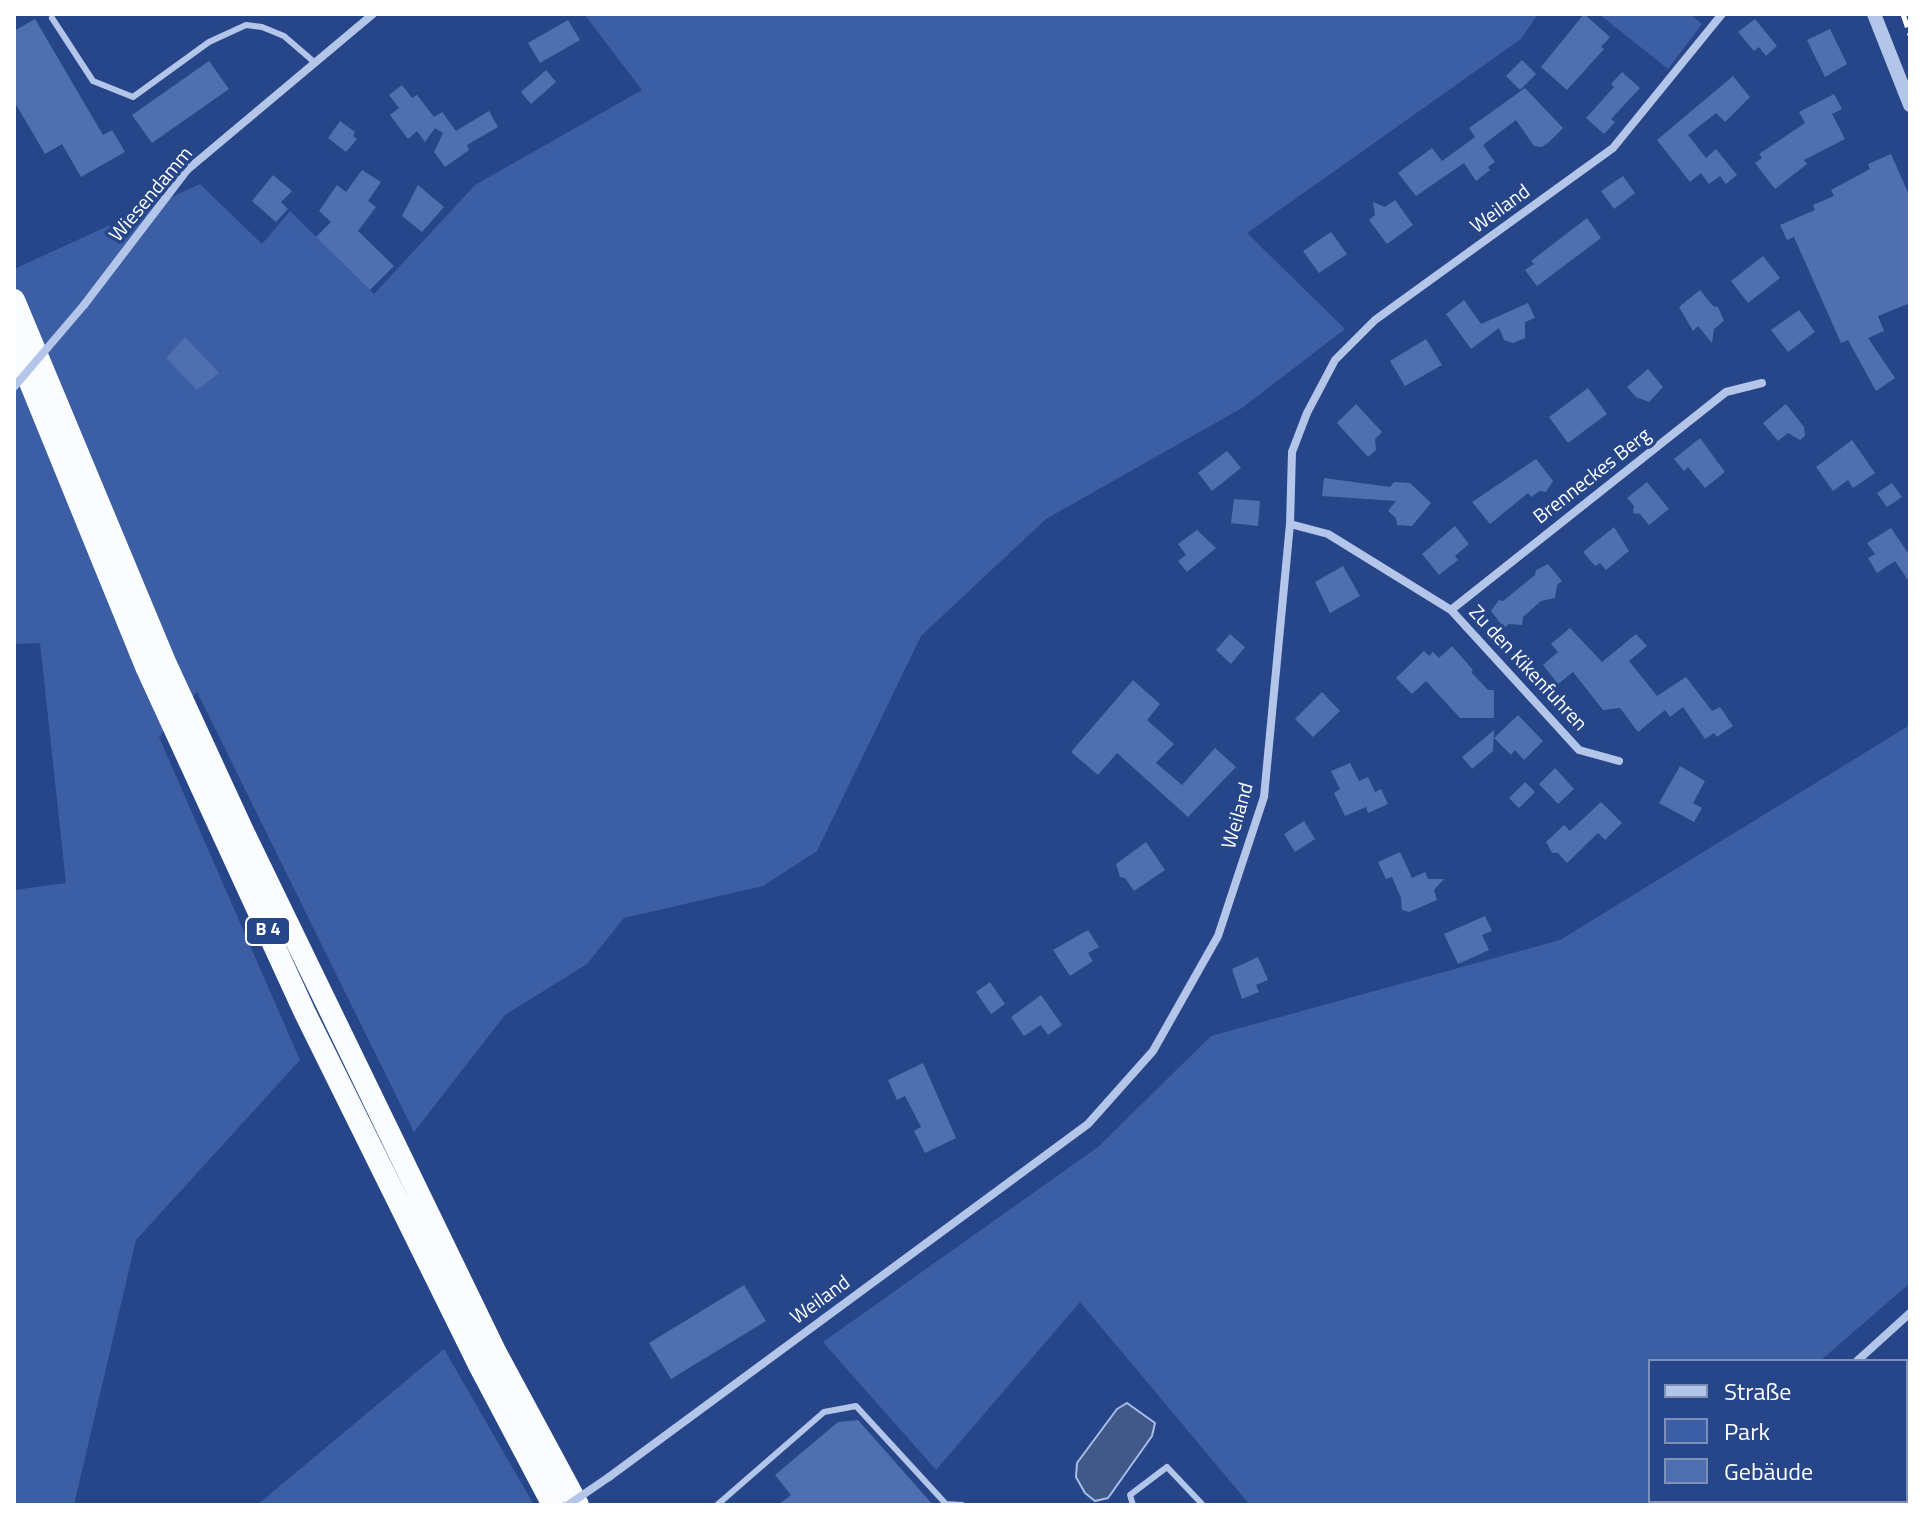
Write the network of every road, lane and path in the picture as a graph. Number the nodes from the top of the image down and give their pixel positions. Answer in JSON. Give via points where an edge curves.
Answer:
{"nodes":[{"id":1,"x":373,"y":14,"type":"edge"},
{"id":2,"x":1722,"y":14,"type":"edge"},
{"id":3,"x":1874,"y":14,"type":"edge"},
{"id":4,"x":52,"y":18,"type":"dead end"},
{"id":5,"x":313,"y":61,"type":"junction"},
{"id":6,"x":1910,"y":105,"type":"edge"},
{"id":7,"x":14,"y":300,"type":"edge"},
{"id":8,"x":14,"y":343,"type":"edge"},
{"id":9,"x":1762,"y":383,"type":"dead end"},
{"id":10,"x":14,"y":387,"type":"edge"},
{"id":11,"x":1290,"y":524,"type":"junction"},
{"id":12,"x":1451,"y":610,"type":"junction"},
{"id":13,"x":1619,"y":761,"type":"dead end"},
{"id":14,"x":1910,"y":1313,"type":"edge"},
{"id":15,"x":1859,"y":1359,"type":"edge"},
{"id":16,"x":553,"y":1505,"type":"edge"},
{"id":17,"x":568,"y":1505,"type":"edge"},
{"id":18,"x":578,"y":1505,"type":"edge"},
{"id":19,"x":717,"y":1505,"type":"edge"},
{"id":20,"x":962,"y":1505,"type":"edge"},
{"id":21,"x":1133,"y":1505,"type":"edge"},
{"id":22,"x":1203,"y":1505,"type":"edge"}],
"edges":[{"from":1,"to":5,"type":"street","name":"Wiesendamm"},
{"from":2,"to":11,"type":"street","name":"Weiland","via":[[1613,148],[1375,320],[1335,360],[1292,452]]},
{"from":3,"to":6,"type":"street"},
{"from":4,"to":5,"type":"lane","via":[[93,81],[133,97],[209,42],[246,25],[284,36]]},
{"from":5,"to":10,"type":"street","name":"Wiesendamm","bridge":true,"via":[[187,170]]},
{"from":7,"to":18,"type":"highway","number":"B 4","via":[[165,662],[243,831],[496,1353]]},
{"from":8,"to":16,"type":"highway","number":"B 4","via":[[147,669],[305,1013]]},
{"from":9,"to":12,"type":"street","name":"Brenneckes Berg","via":[[1726,392]]},
{"from":11,"to":12,"type":"street","name":"Zu den Kikenfuhren","via":[[1328,534]]},
{"from":11,"to":17,"type":"street","name":"Weiland","bridge":true,"via":[[1264,797],[1218,936],[1153,1051],[1088,1124]]},
{"from":12,"to":13,"type":"street","name":"Zu den Kikenfuhren","via":[[1579,750]]},
{"from":14,"to":15,"type":"street"},
{"from":19,"to":20,"type":"lane","via":[[824,1412],[856,1406],[946,1504]]},
{"from":21,"to":22,"type":"lane","via":[[1130,1495],[1167,1467]]}]}
